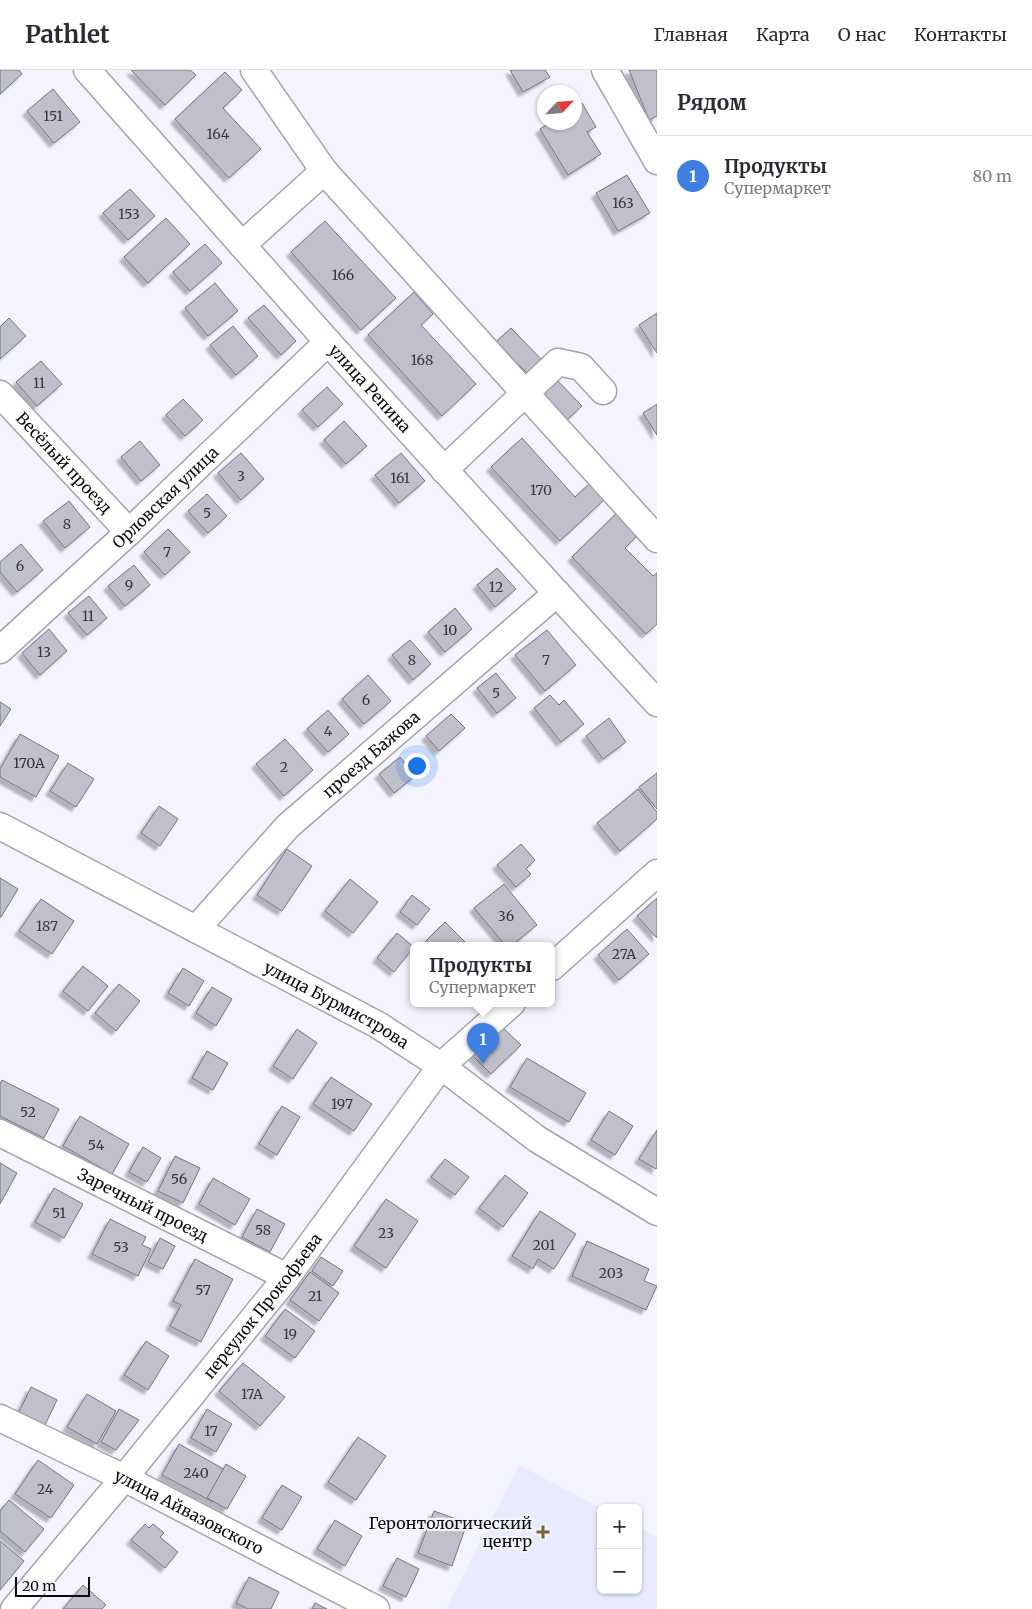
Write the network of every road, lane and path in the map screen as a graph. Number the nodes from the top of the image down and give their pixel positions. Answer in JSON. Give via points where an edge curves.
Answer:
{"nodes":[{"id":1,"x":87,"y":70,"type":"edge"},
{"id":2,"x":254,"y":70,"type":"edge"},
{"id":3,"x":605,"y":70,"type":"edge"},
{"id":4,"x":657,"y":161,"type":"edge"},
{"id":5,"x":324,"y":171,"type":"junction"},
{"id":6,"x":242,"y":245,"type":"junction"},
{"id":7,"x":328,"y":342,"type":"junction"},
{"id":8,"x":603,"y":391,"type":"dead end"},
{"id":9,"x":526,"y":392,"type":"junction"},
{"id":10,"x":0,"y":394,"type":"edge"},
{"id":11,"x":444,"y":470,"type":"junction"},
{"id":12,"x":129,"y":532,"type":"junction"},
{"id":13,"x":657,"y":539,"type":"edge"},
{"id":14,"x":557,"y":593,"type":"junction"},
{"id":15,"x":0,"y":650,"type":"edge"},
{"id":16,"x":657,"y":703,"type":"edge"},
{"id":17,"x":0,"y":826,"type":"edge"},
{"id":18,"x":657,"y":873,"type":"edge"},
{"id":19,"x":196,"y":929,"type":"junction"},
{"id":20,"x":555,"y":964,"type":"edge"},
{"id":21,"x":507,"y":1007,"type":"edge"},
{"id":22,"x":441,"y":1066,"type":"junction"},
{"id":23,"x":0,"y":1133,"type":"edge"},
{"id":24,"x":657,"y":1212,"type":"edge"},
{"id":25,"x":287,"y":1277,"type":"junction"},
{"id":26,"x":0,"y":1418,"type":"edge"},
{"id":27,"x":124,"y":1478,"type":"junction"},
{"id":28,"x":14,"y":1609,"type":"edge"},
{"id":29,"x":376,"y":1609,"type":"edge"}],
"edges":[{"from":1,"to":6,"type":"street","name":"улица Репина"},
{"from":2,"to":5,"type":"street"},
{"from":3,"to":4,"type":"street"},
{"from":5,"to":6,"type":"street"},
{"from":5,"to":9,"type":"street"},
{"from":6,"to":7,"type":"street","name":"улица Репина"},
{"from":7,"to":11,"type":"street","name":"улица Репина"},
{"from":7,"to":12,"type":"street","name":"Орловская улица"},
{"from":8,"to":9,"type":"street","via":[[581,367],[558,362]]},
{"from":9,"to":11,"type":"street"},
{"from":9,"to":13,"type":"street"},
{"from":10,"to":12,"type":"street","name":"Весёлый проезд"},
{"from":11,"to":14,"type":"street","name":"улица Репина"},
{"from":12,"to":15,"type":"street","name":"Орловская улица"},
{"from":14,"to":16,"type":"street","name":"улица Репина"},
{"from":14,"to":19,"type":"street","name":"проезд Бажова","via":[[288,826]]},
{"from":17,"to":19,"type":"street","name":"улица Бурмистрова"},
{"from":18,"to":20,"type":"street"},
{"from":19,"to":22,"type":"street","name":"улица Бурмистрова","via":[[378,1025]]},
{"from":21,"to":22,"type":"street","name":"переулок Прокофьева"},
{"from":22,"to":24,"type":"street","name":"улица Бурмистрова","via":[[537,1139]]},
{"from":22,"to":25,"type":"street","name":"переулок Прокофьева"},
{"from":23,"to":25,"type":"street","name":"Заречный проезд"},
{"from":25,"to":27,"type":"street","name":"переулок Прокофьева"},
{"from":26,"to":27,"type":"street","name":"улица Айвазовского"},
{"from":27,"to":28,"type":"street","name":"переулок Прокофьева"},
{"from":27,"to":29,"type":"street","name":"улица Айвазовского"}]}
